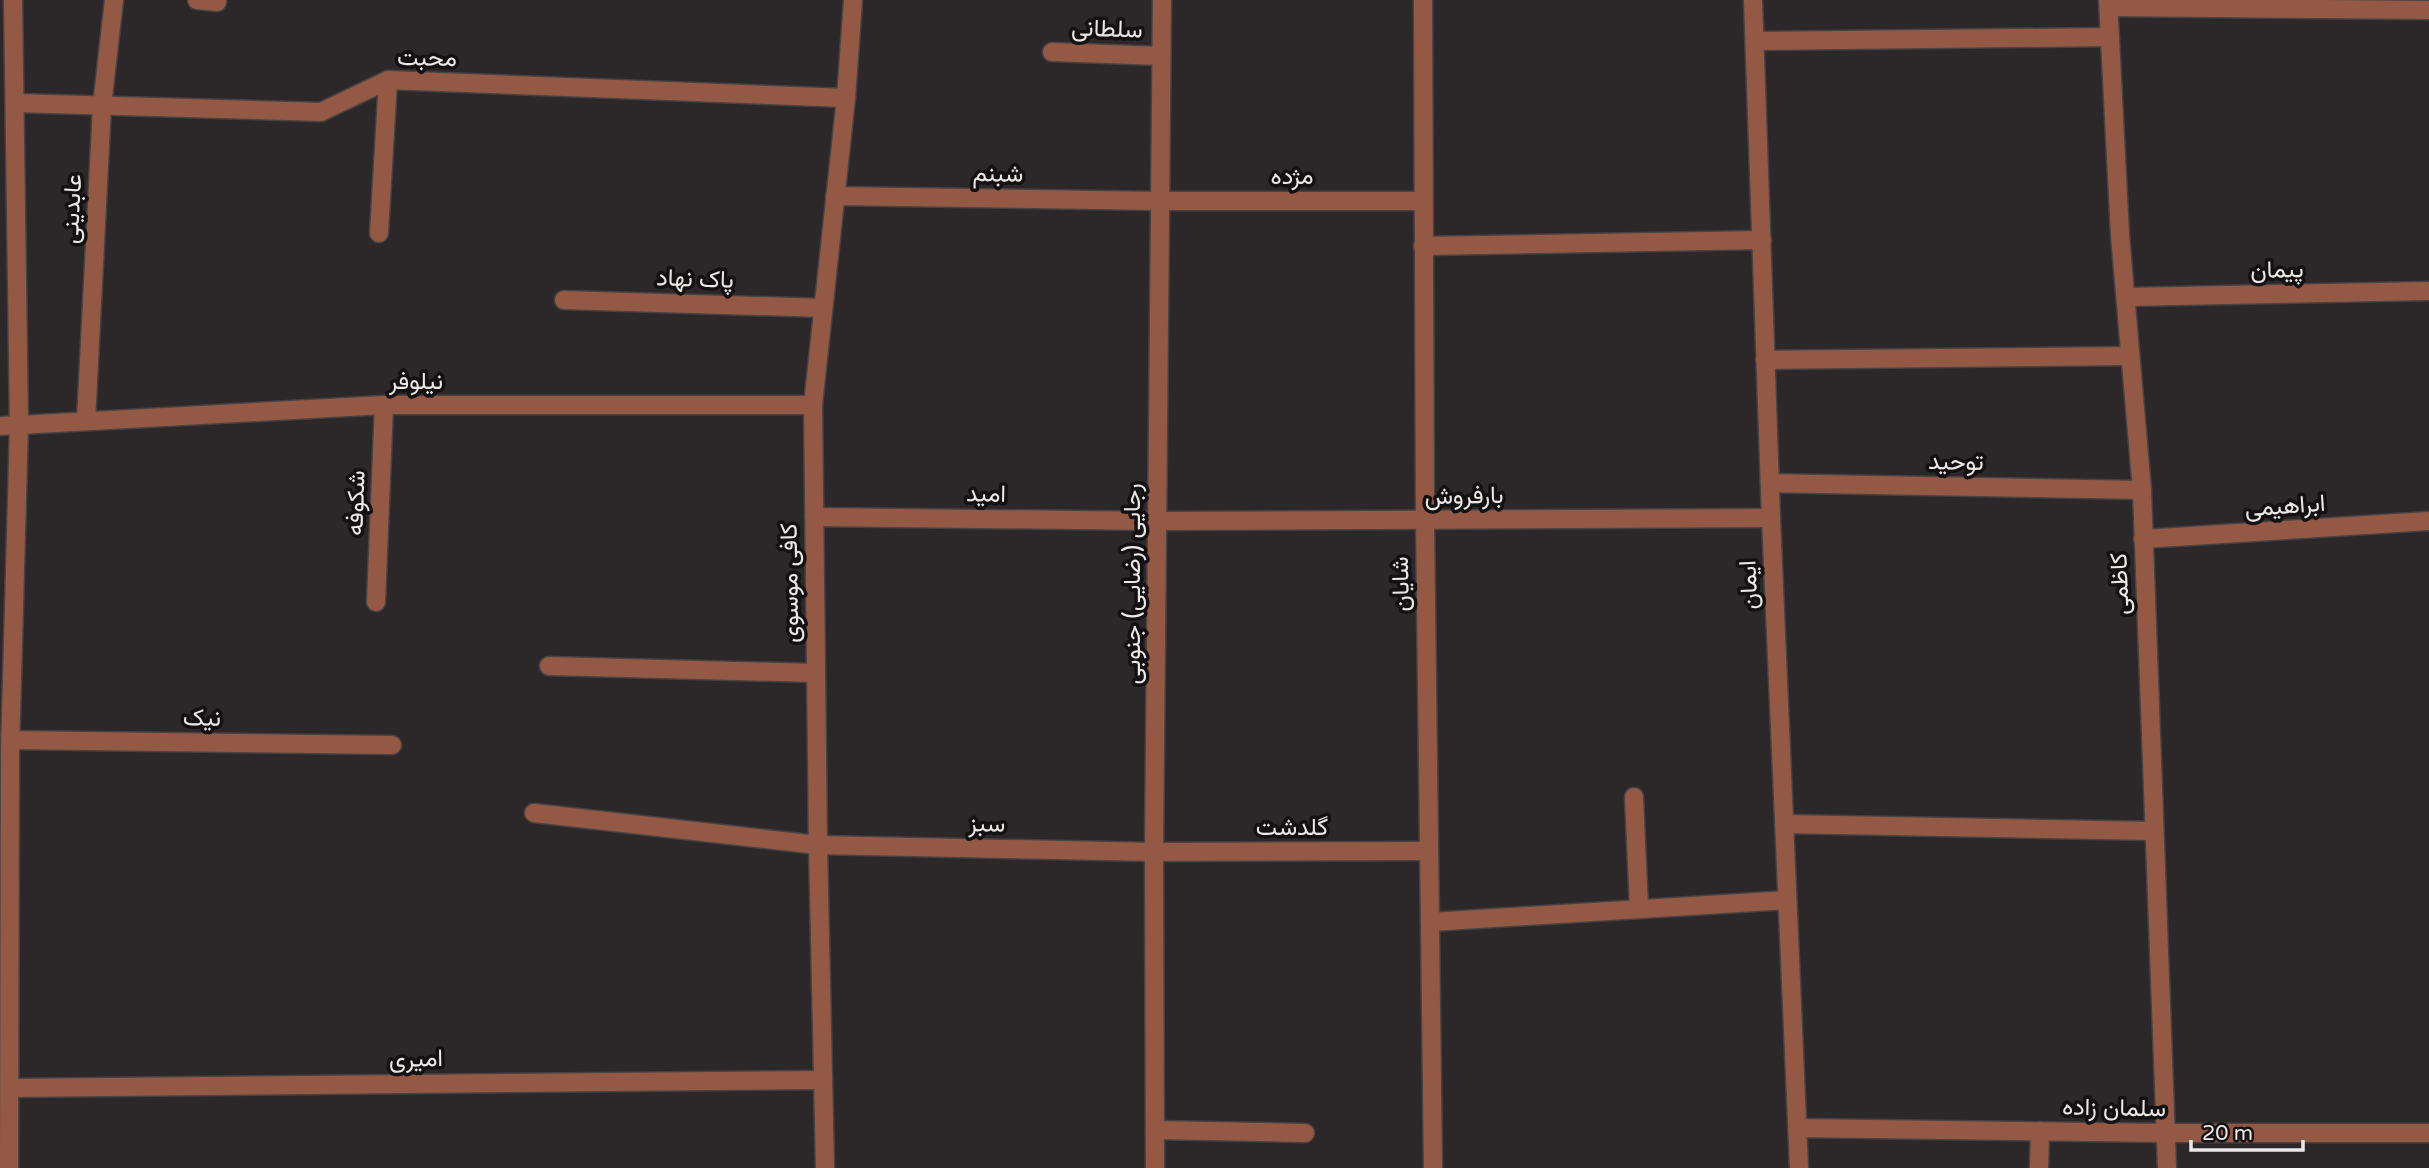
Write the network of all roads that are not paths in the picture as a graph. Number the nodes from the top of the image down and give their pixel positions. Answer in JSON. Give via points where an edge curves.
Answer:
{"nodes":[{"id":1,"x":13,"y":0,"type":"edge"},
{"id":2,"x":114,"y":0,"type":"edge"},
{"id":3,"x":197,"y":0,"type":"edge"},
{"id":4,"x":853,"y":0,"type":"edge"},
{"id":5,"x":1162,"y":0,"type":"edge"},
{"id":6,"x":1423,"y":0,"type":"edge"},
{"id":7,"x":1753,"y":0,"type":"edge"},
{"id":8,"x":217,"y":2,"type":"dead end"},
{"id":9,"x":2108,"y":3,"type":"edge"},
{"id":10,"x":2429,"y":10,"type":"edge"},
{"id":11,"x":2110,"y":37,"type":"junction"},
{"id":12,"x":1755,"y":41,"type":"junction"},
{"id":13,"x":1052,"y":52,"type":"dead end"},
{"id":14,"x":1161,"y":56,"type":"junction"},
{"id":15,"x":388,"y":80,"type":"junction"},
{"id":16,"x":846,"y":98,"type":"junction"},
{"id":17,"x":15,"y":103,"type":"junction"},
{"id":18,"x":102,"y":106,"type":"junction"},
{"id":19,"x":835,"y":196,"type":"junction"},
{"id":20,"x":1160,"y":201,"type":"junction"},
{"id":21,"x":1423,"y":201,"type":"junction"},
{"id":22,"x":379,"y":233,"type":"dead end"},
{"id":23,"x":1762,"y":240,"type":"junction"},
{"id":24,"x":1423,"y":246,"type":"junction"},
{"id":25,"x":2429,"y":291,"type":"edge"},
{"id":26,"x":2126,"y":297,"type":"junction"},
{"id":27,"x":564,"y":300,"type":"dead end"},
{"id":28,"x":823,"y":308,"type":"junction"},
{"id":29,"x":2130,"y":356,"type":"junction"},
{"id":30,"x":1765,"y":360,"type":"junction"},
{"id":31,"x":384,"y":405,"type":"junction"},
{"id":32,"x":813,"y":405,"type":"junction"},
{"id":33,"x":86,"y":421,"type":"junction"},
{"id":34,"x":19,"y":425,"type":"junction"},
{"id":35,"x":0,"y":426,"type":"edge"},
{"id":36,"x":1770,"y":483,"type":"junction"},
{"id":37,"x":2142,"y":490,"type":"junction"},
{"id":38,"x":814,"y":517,"type":"junction"},
{"id":39,"x":1771,"y":517,"type":"junction"},
{"id":40,"x":1157,"y":521,"type":"junction"},
{"id":41,"x":1425,"y":521,"type":"junction"},
{"id":42,"x":2429,"y":521,"type":"edge"},
{"id":43,"x":2143,"y":539,"type":"junction"},
{"id":44,"x":376,"y":602,"type":"dead end"},
{"id":45,"x":549,"y":666,"type":"dead end"},
{"id":46,"x":816,"y":673,"type":"junction"},
{"id":47,"x":393,"y":745,"type":"dead end"},
{"id":48,"x":7,"y":747,"type":"edge"},
{"id":49,"x":1634,"y":797,"type":"dead end"},
{"id":50,"x":534,"y":813,"type":"dead end"},
{"id":51,"x":1784,"y":824,"type":"junction"},
{"id":52,"x":2154,"y":831,"type":"junction"},
{"id":53,"x":818,"y":845,"type":"junction"},
{"id":54,"x":1154,"y":852,"type":"junction"},
{"id":55,"x":1429,"y":852,"type":"junction"},
{"id":56,"x":1787,"y":900,"type":"junction"},
{"id":57,"x":1639,"y":909,"type":"junction"},
{"id":58,"x":1430,"y":922,"type":"junction"},
{"id":59,"x":823,"y":1080,"type":"junction"},
{"id":60,"x":7,"y":1098,"type":"edge"},
{"id":61,"x":1798,"y":1128,"type":"junction"},
{"id":62,"x":1155,"y":1130,"type":"junction"},
{"id":63,"x":2039,"y":1131,"type":"junction"},
{"id":64,"x":1305,"y":1133,"type":"dead end"},
{"id":65,"x":2165,"y":1133,"type":"junction"},
{"id":66,"x":2429,"y":1133,"type":"edge"},
{"id":67,"x":9,"y":1168,"type":"edge"},
{"id":68,"x":825,"y":1168,"type":"edge"},
{"id":69,"x":1155,"y":1168,"type":"edge"},
{"id":70,"x":1433,"y":1168,"type":"edge"},
{"id":71,"x":1799,"y":1168,"type":"edge"},
{"id":72,"x":2039,"y":1168,"type":"edge"},
{"id":73,"x":2167,"y":1168,"type":"edge"}],
"edges":[{"from":1,"to":17,"type":"street"},
{"from":2,"to":18,"type":"street","name":"عابدینی"},
{"from":3,"to":8,"type":"street"},
{"from":4,"to":16,"type":"street","name":"کافی موسوی"},
{"from":5,"to":14,"type":"street","name":"رجایی (رضایی) جنوبی"},
{"from":6,"to":21,"type":"street","name":"شایان"},
{"from":7,"to":12,"type":"street","name":"ایمان"},
{"from":9,"to":10,"type":"street"},
{"from":9,"to":11,"type":"street","name":"کاظمی"},
{"from":11,"to":12,"type":"street"},
{"from":11,"to":26,"type":"street","name":"کاظمی"},
{"from":12,"to":23,"type":"street","name":"ایمان"},
{"from":13,"to":14,"type":"street","name":"سلطانی"},
{"from":14,"to":20,"type":"street","name":"رجایی (رضایی) جنوبی"},
{"from":15,"to":16,"type":"street","name":"محبت"},
{"from":15,"to":18,"type":"street","name":"محبت","via":[[321,112]]},
{"from":15,"to":22,"type":"street"},
{"from":16,"to":19,"type":"street","name":"کافی موسوی"},
{"from":17,"to":18,"type":"street","name":"محبت"},
{"from":17,"to":34,"type":"street"},
{"from":18,"to":33,"type":"street","name":"عابدینی"},
{"from":19,"to":20,"type":"street","name":"شبنم"},
{"from":19,"to":28,"type":"street","name":"کافی موسوی"},
{"from":20,"to":21,"type":"street","name":"مژده"},
{"from":20,"to":40,"type":"street","name":"رجایی (رضایی) جنوبی"},
{"from":21,"to":24,"type":"street","name":"شایان"},
{"from":23,"to":24,"type":"street"},
{"from":23,"to":30,"type":"street","name":"ایمان"},
{"from":24,"to":41,"type":"street","name":"شایان"},
{"from":25,"to":26,"type":"street","name":"پیمان"},
{"from":26,"to":29,"type":"street","name":"کاظمی"},
{"from":27,"to":28,"type":"street","name":"پاک نهاد"},
{"from":28,"to":32,"type":"street","name":"کافی موسوی"},
{"from":29,"to":30,"type":"street"},
{"from":29,"to":37,"type":"street","name":"کاظمی"},
{"from":30,"to":36,"type":"street","name":"ایمان"},
{"from":31,"to":32,"type":"street","name":"نیلوفر"},
{"from":31,"to":33,"type":"street","name":"نیلوفر"},
{"from":31,"to":44,"type":"street","name":"شکوفه"},
{"from":32,"to":38,"type":"street","name":"کافی موسوی"},
{"from":33,"to":34,"type":"street","name":"نیلوفر"},
{"from":34,"to":35,"type":"street","name":"نیلوفر"},
{"from":34,"to":48,"type":"street"},
{"from":36,"to":37,"type":"street","name":"توحید"},
{"from":36,"to":39,"type":"street","name":"ایمان"},
{"from":37,"to":43,"type":"street","name":"کاظمی"},
{"from":38,"to":40,"type":"street","name":"امید"},
{"from":38,"to":46,"type":"street","name":"کافی موسوی"},
{"from":39,"to":41,"type":"street","name":"بارفروش"},
{"from":39,"to":51,"type":"street","name":"ایمان"},
{"from":40,"to":41,"type":"street","name":"بارفروش"},
{"from":40,"to":54,"type":"street","name":"رجایی (رضایی) جنوبی"},
{"from":41,"to":55,"type":"street","name":"شایان"},
{"from":42,"to":43,"type":"street","name":"ابراهیمی"},
{"from":43,"to":52,"type":"street","name":"کاظمی"},
{"from":45,"to":46,"type":"street"},
{"from":46,"to":53,"type":"street","name":"کافی موسوی"},
{"from":47,"to":48,"type":"street","name":"نیک"},
{"from":48,"to":60,"type":"street"},
{"from":49,"to":57,"type":"street"},
{"from":50,"to":53,"type":"street","name":"سبز"},
{"from":51,"to":52,"type":"street"},
{"from":51,"to":56,"type":"street","name":"ایمان"},
{"from":52,"to":65,"type":"street","name":"کاظمی"},
{"from":53,"to":54,"type":"street","name":"سبز"},
{"from":53,"to":59,"type":"street","name":"کافی موسوی"},
{"from":54,"to":55,"type":"street","name":"گلدشت"},
{"from":54,"to":62,"type":"street","name":"رجایی (رضایی) جنوبی"},
{"from":55,"to":58,"type":"street","name":"شایان"},
{"from":56,"to":57,"type":"street"},
{"from":56,"to":61,"type":"street","name":"ایمان"},
{"from":57,"to":58,"type":"street"},
{"from":58,"to":70,"type":"street","name":"شایان"},
{"from":59,"to":60,"type":"street","name":"امیری"},
{"from":59,"to":68,"type":"street","name":"کافی موسوی"},
{"from":60,"to":67,"type":"street"},
{"from":61,"to":63,"type":"street","name":"سلمان زاده"},
{"from":61,"to":71,"type":"street","name":"ایمان"},
{"from":62,"to":64,"type":"street"},
{"from":62,"to":69,"type":"street","name":"رجایی (رضایی) جنوبی"},
{"from":63,"to":65,"type":"street","name":"سلمان زاده"},
{"from":63,"to":72,"type":"street"},
{"from":65,"to":66,"type":"street","name":"سلمان زاده"},
{"from":65,"to":73,"type":"street","name":"کاظمی"}]}
